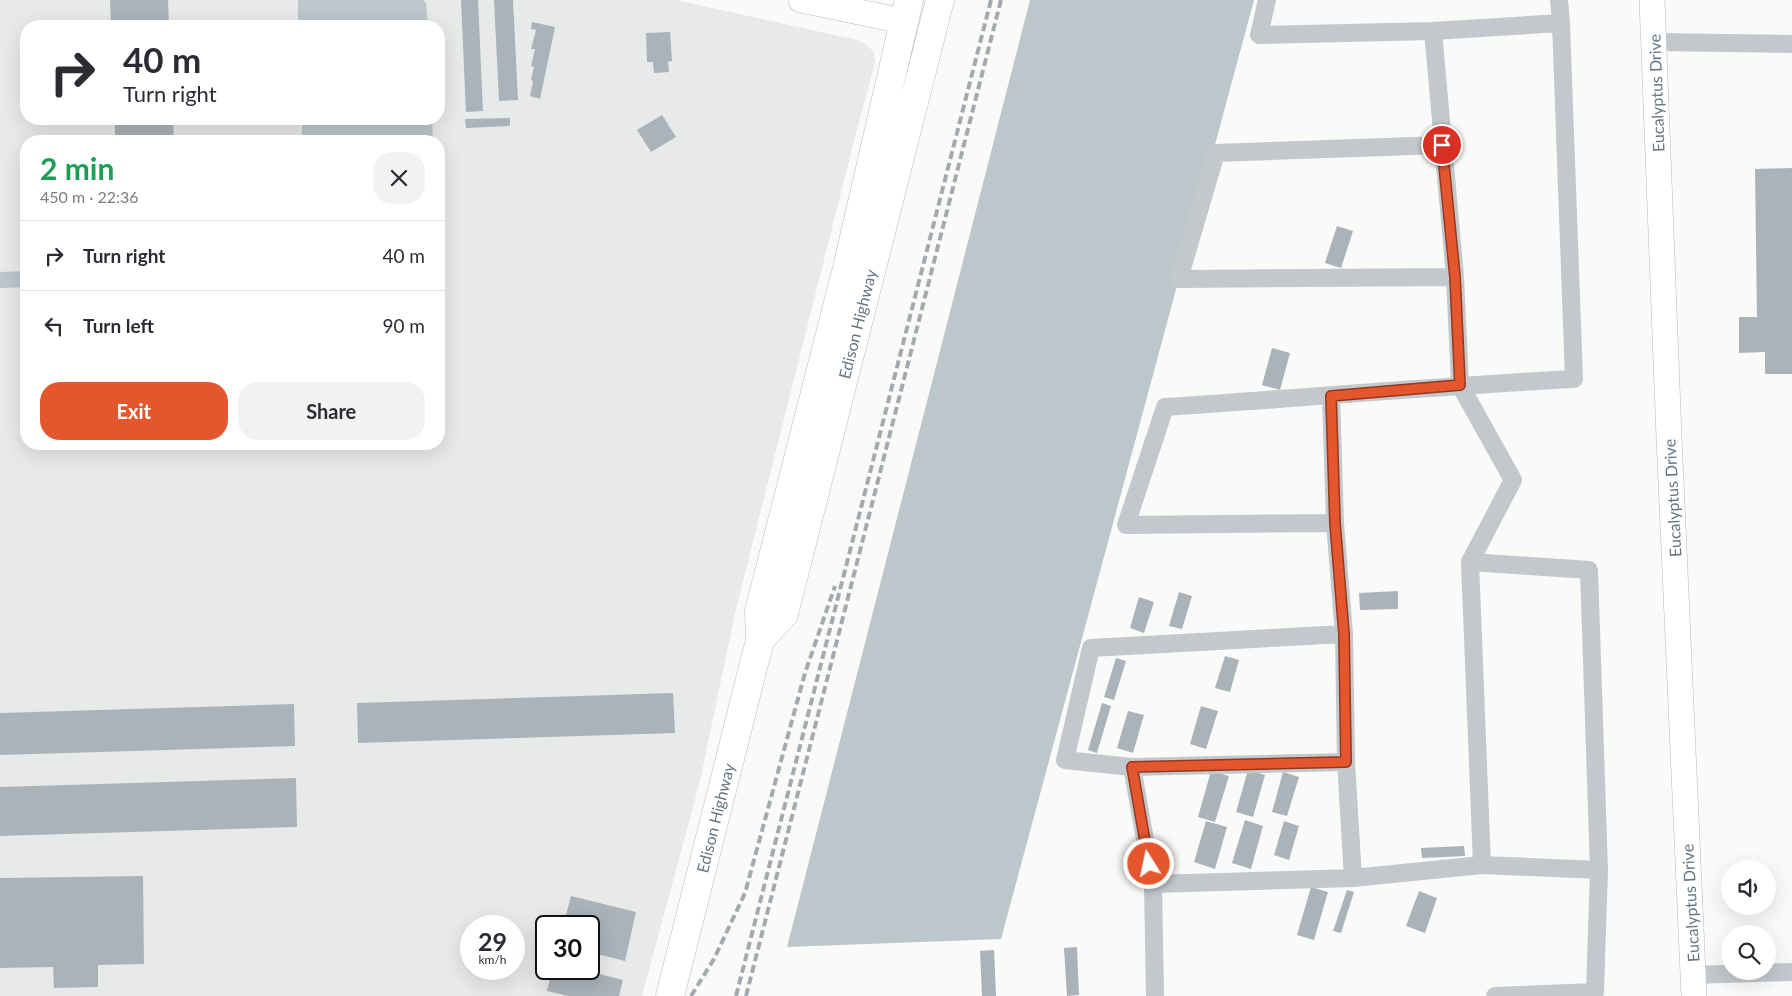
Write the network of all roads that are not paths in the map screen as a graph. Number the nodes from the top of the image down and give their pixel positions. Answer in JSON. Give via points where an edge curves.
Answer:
{"nodes":[{"id":1,"x":801,"y":0,"type":"edge"},
{"id":2,"x":940,"y":0,"type":"edge"},
{"id":3,"x":1267,"y":0,"type":"edge"},
{"id":4,"x":1559,"y":0,"type":"edge"},
{"id":5,"x":1652,"y":0,"type":"edge"},
{"id":6,"x":906,"y":11,"type":"edge"},
{"id":7,"x":1561,"y":23,"type":"junction"},
{"id":8,"x":1433,"y":31,"type":"junction"},
{"id":9,"x":1655,"y":42,"type":"junction"},
{"id":10,"x":1792,"y":44,"type":"edge"},
{"id":11,"x":1442,"y":145,"type":"junction"},
{"id":12,"x":1455,"y":277,"type":"junction"},
{"id":13,"x":1460,"y":385,"type":"junction"},
{"id":14,"x":1331,"y":396,"type":"junction"},
{"id":15,"x":1335,"y":523,"type":"junction"},
{"id":16,"x":1470,"y":562,"type":"junction"},
{"id":17,"x":1344,"y":634,"type":"junction"},
{"id":18,"x":760,"y":640,"type":"junction"},
{"id":19,"x":1346,"y":762,"type":"junction"},
{"id":20,"x":1132,"y":767,"type":"junction"},
{"id":21,"x":1482,"y":864,"type":"junction"},
{"id":22,"x":1599,"y":870,"type":"junction"},
{"id":23,"x":1353,"y":878,"type":"junction"},
{"id":24,"x":1153,"y":884,"type":"junction"},
{"id":25,"x":1792,"y":972,"type":"edge"},
{"id":26,"x":1693,"y":985,"type":"edge"},
{"id":27,"x":670,"y":996,"type":"edge"},
{"id":28,"x":1155,"y":996,"type":"edge"},
{"id":29,"x":1495,"y":996,"type":"edge"}],
"edges":[{"from":1,"to":6,"type":"street"},
{"from":2,"to":18,"type":"main road","name":"Edison Highway","via":[[784,614]]},
{"from":3,"to":8,"type":"street","via":[[1259,35]]},
{"from":4,"to":7,"type":"street"},
{"from":5,"to":9,"type":"street","name":"Eucalyptus Drive"},
{"from":6,"to":18,"type":"main road","name":"Edison Highway","via":[[847,268],[759,610]]},
{"from":7,"to":8,"type":"street"},
{"from":7,"to":13,"type":"street","via":[[1574,379]]},
{"from":8,"to":11,"type":"street"},
{"from":9,"to":10,"type":"street"},
{"from":9,"to":26,"type":"street","name":"Eucalyptus Drive"},
{"from":11,"to":12,"type":"street"},
{"from":11,"to":12,"type":"street","via":[[1216,153],[1179,280]]},
{"from":12,"to":13,"type":"street"},
{"from":13,"to":14,"type":"street"},
{"from":13,"to":16,"type":"street","via":[[1513,480]]},
{"from":14,"to":15,"type":"street"},
{"from":14,"to":15,"type":"street","via":[[1165,407],[1126,525]]},
{"from":15,"to":17,"type":"street"},
{"from":16,"to":21,"type":"street"},
{"from":16,"to":22,"type":"street","via":[[1588,570]]},
{"from":17,"to":19,"type":"street"},
{"from":17,"to":20,"type":"street","via":[[1091,648],[1065,760]]},
{"from":18,"to":27,"type":"main road","name":"Edison Highway"},
{"from":19,"to":20,"type":"street"},
{"from":19,"to":23,"type":"street"},
{"from":20,"to":24,"type":"street"},
{"from":21,"to":22,"type":"street"},
{"from":21,"to":23,"type":"street"},
{"from":22,"to":29,"type":"street","via":[[1595,992]]},
{"from":23,"to":24,"type":"street"},
{"from":24,"to":28,"type":"street"},
{"from":25,"to":26,"type":"street"}]}
